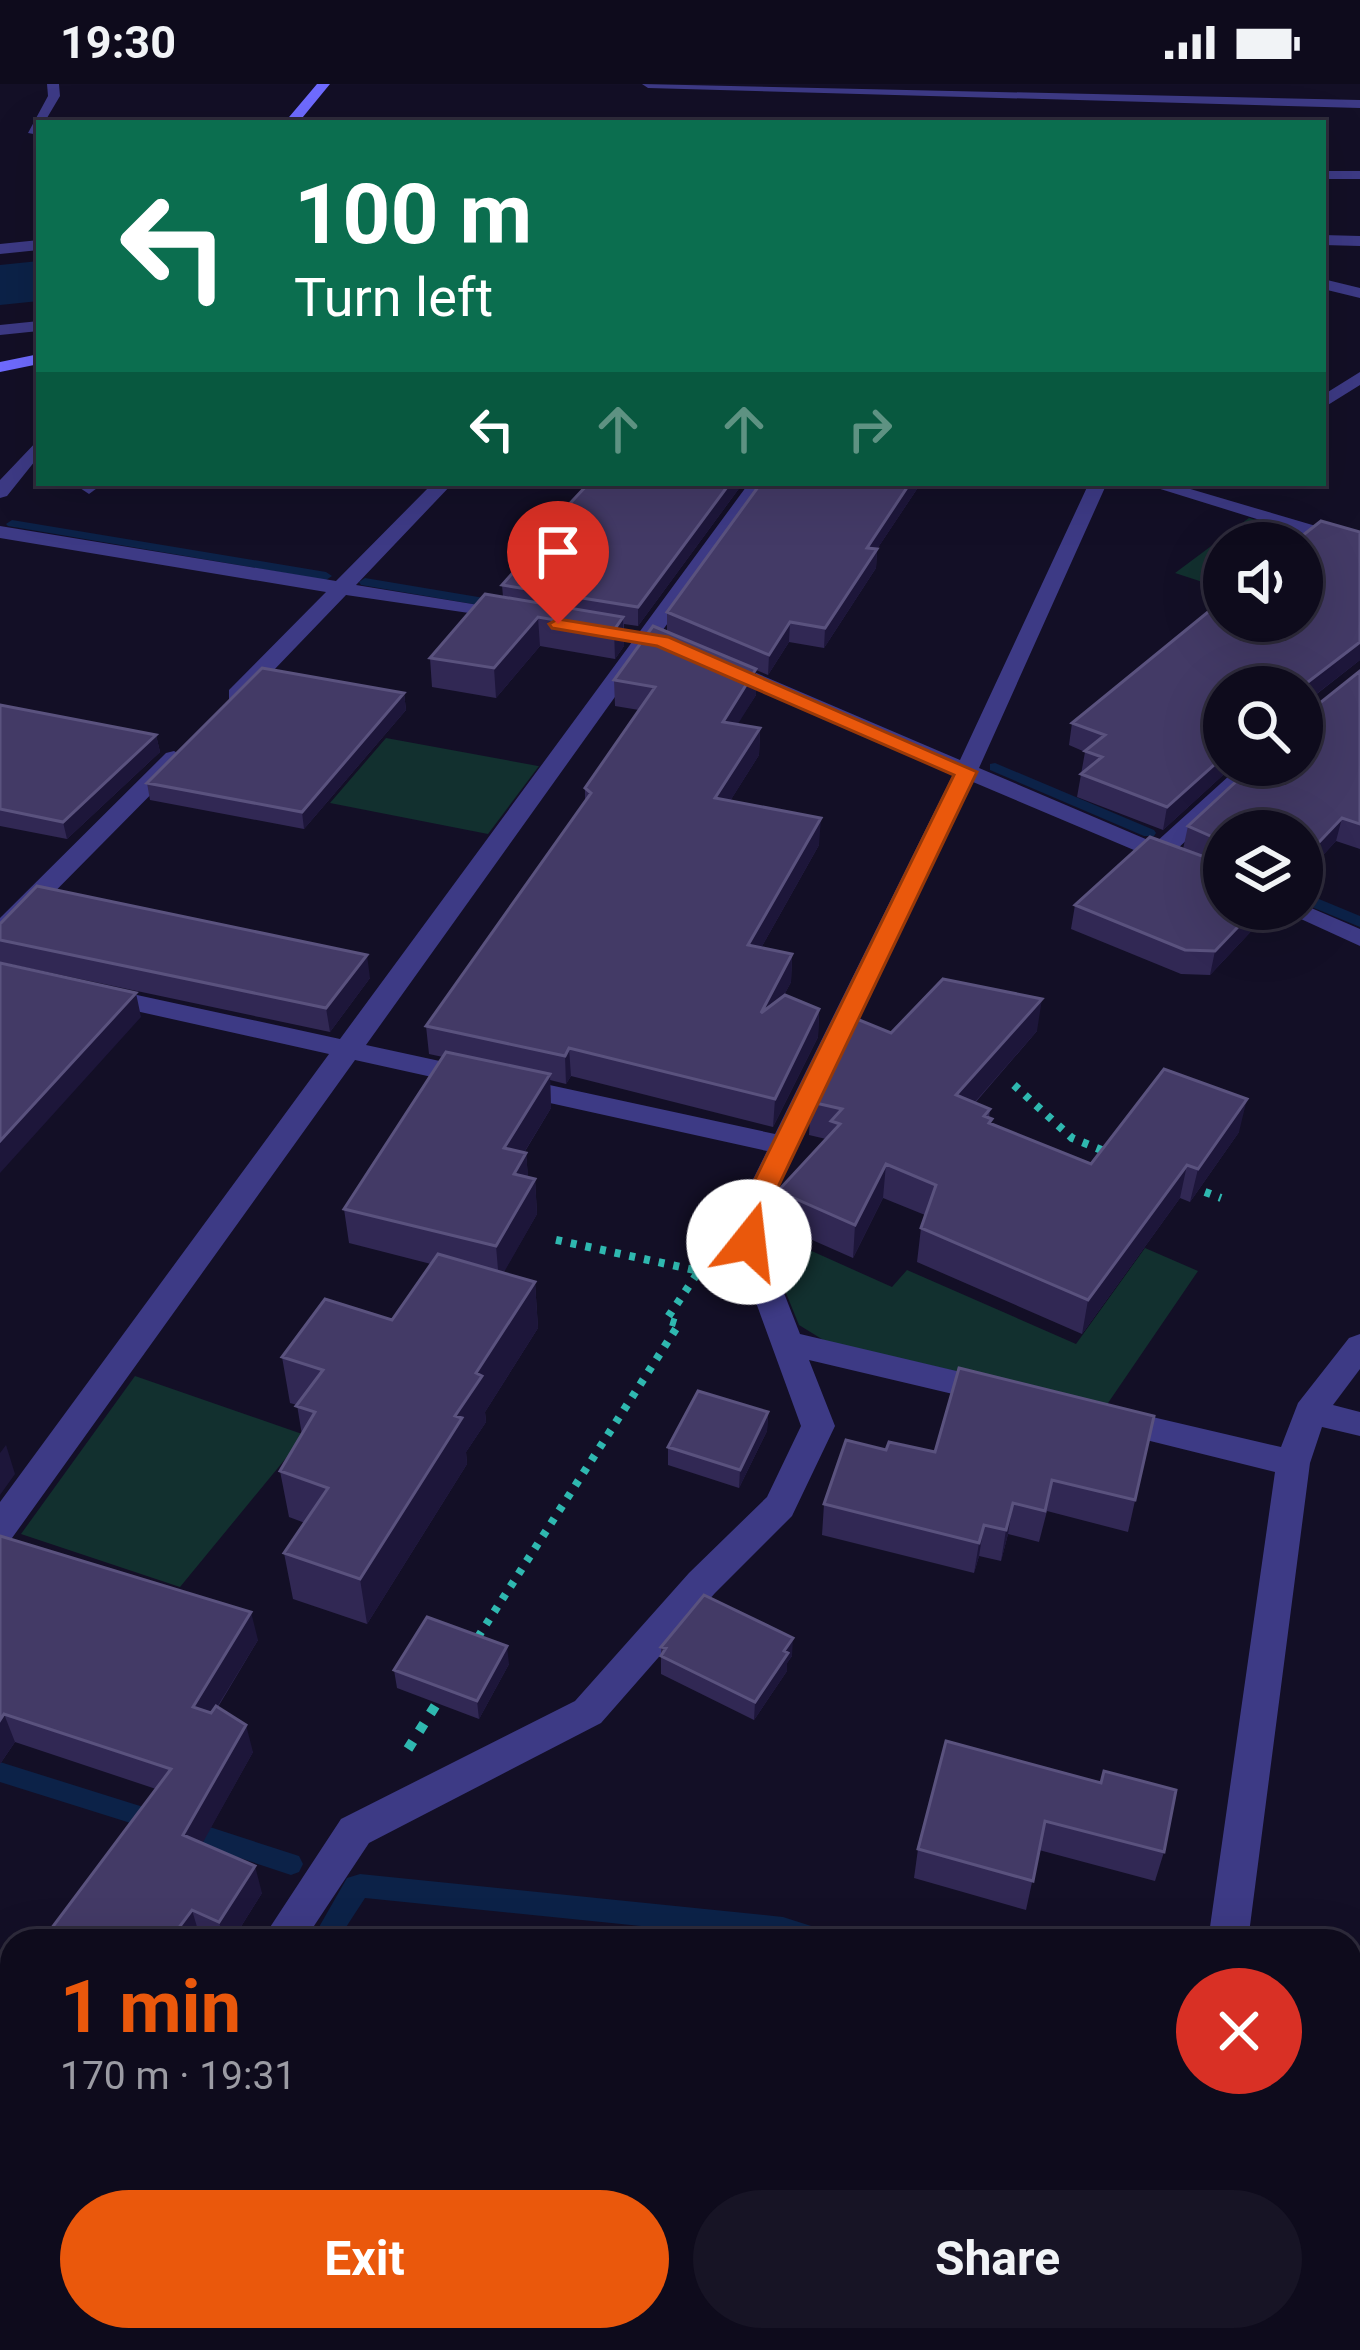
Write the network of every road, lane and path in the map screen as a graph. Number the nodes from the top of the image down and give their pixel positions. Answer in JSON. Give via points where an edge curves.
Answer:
{"nodes":[{"id":1,"x":53,"y":84,"type":"edge"},
{"id":2,"x":324,"y":84,"type":"edge"},
{"id":3,"x":648,"y":84,"type":"edge"},
{"id":4,"x":966,"y":95,"type":"edge"},
{"id":5,"x":1360,"y":104,"type":"edge"},
{"id":6,"x":39,"y":120,"type":"edge"},
{"id":7,"x":294,"y":120,"type":"edge"},
{"id":8,"x":1326,"y":175,"type":"edge"},
{"id":9,"x":1360,"y":175,"type":"edge"},
{"id":10,"x":1326,"y":240,"type":"edge"},
{"id":11,"x":1360,"y":241,"type":"edge"},
{"id":12,"x":36,"y":245,"type":"edge"},
{"id":13,"x":0,"y":249,"type":"edge"},
{"id":14,"x":1326,"y":285,"type":"edge"},
{"id":15,"x":1360,"y":293,"type":"edge"},
{"id":16,"x":36,"y":326,"type":"edge"},
{"id":17,"x":0,"y":330,"type":"edge"},
{"id":18,"x":36,"y":360,"type":"edge"},
{"id":19,"x":0,"y":367,"type":"edge"},
{"id":20,"x":1360,"y":377,"type":"edge"},
{"id":21,"x":1326,"y":402,"type":"edge"},
{"id":22,"x":36,"y":448,"type":"edge"},
{"id":23,"x":441,"y":486,"type":"edge"},
{"id":24,"x":757,"y":486,"type":"edge"},
{"id":25,"x":1097,"y":486,"type":"edge"},
{"id":26,"x":1160,"y":486,"type":"edge"},
{"id":27,"x":1206,"y":486,"type":"edge"},
{"id":28,"x":0,"y":492,"type":"edge"},
{"id":29,"x":1192,"y":496,"type":"junction"},
{"id":30,"x":0,"y":532,"type":"edge"},
{"id":31,"x":1360,"y":545,"type":"edge"},
{"id":32,"x":343,"y":589,"type":"junction"},
{"id":33,"x":528,"y":620,"type":"edge"},
{"id":34,"x":705,"y":660,"type":"edge"},
{"id":35,"x":966,"y":772,"type":"junction"},
{"id":36,"x":1233,"y":786,"type":"edge"},
{"id":37,"x":1158,"y":853,"type":"junction"},
{"id":38,"x":1203,"y":871,"type":"edge"},
{"id":39,"x":1323,"y":922,"type":"edge"},
{"id":40,"x":0,"y":932,"type":"edge"},
{"id":41,"x":1360,"y":938,"type":"edge"},
{"id":42,"x":69,"y":988,"type":"edge"},
{"id":43,"x":347,"y":1049,"type":"junction"},
{"id":44,"x":1014,"y":1084,"type":"dead end"},
{"id":45,"x":785,"y":1146,"type":"junction"},
{"id":46,"x":1099,"y":1172,"type":"edge"},
{"id":47,"x":1205,"y":1192,"type":"edge"},
{"id":48,"x":1221,"y":1198,"type":"dead end"},
{"id":49,"x":552,"y":1239,"type":"dead end"},
{"id":50,"x":787,"y":1343,"type":"junction"},
{"id":51,"x":1360,"y":1346,"type":"edge"},
{"id":52,"x":1017,"y":1397,"type":"edge"},
{"id":53,"x":1310,"y":1412,"type":"junction"},
{"id":54,"x":1086,"y":1414,"type":"edge"},
{"id":55,"x":1360,"y":1424,"type":"edge"},
{"id":56,"x":1293,"y":1463,"type":"junction"},
{"id":57,"x":0,"y":1528,"type":"edge"},
{"id":58,"x":470,"y":1650,"type":"edge"},
{"id":59,"x":289,"y":1929,"type":"edge"},
{"id":60,"x":1230,"y":1929,"type":"edge"}],
"edges":[{"from":1,"to":6,"type":"street"},
{"from":2,"to":7,"type":"main road"},
{"from":3,"to":4,"type":"street"},
{"from":4,"to":5,"type":"street"},
{"from":8,"to":9,"type":"street"},
{"from":10,"to":11,"type":"street"},
{"from":12,"to":13,"type":"street"},
{"from":14,"to":15,"type":"street"},
{"from":16,"to":17,"type":"street"},
{"from":18,"to":19,"type":"main road"},
{"from":20,"to":21,"type":"street"},
{"from":22,"to":28,"type":"street"},
{"from":23,"to":32,"type":"street"},
{"from":24,"to":43,"type":"street"},
{"from":25,"to":35,"type":"street"},
{"from":26,"to":29,"type":"street"},
{"from":27,"to":29,"type":"street"},
{"from":29,"to":31,"type":"street"},
{"from":30,"to":32,"type":"street"},
{"from":32,"to":33,"type":"street"},
{"from":32,"to":40,"type":"street"},
{"from":34,"to":35,"type":"street"},
{"from":35,"to":37,"type":"street"},
{"from":35,"to":45,"type":"street"},
{"from":36,"to":37,"type":"street"},
{"from":37,"to":38,"type":"street"},
{"from":39,"to":41,"type":"street"},
{"from":42,"to":43,"type":"street"},
{"from":43,"to":45,"type":"street"},
{"from":43,"to":57,"type":"street"},
{"from":44,"to":46,"type":"path","via":[[1072,1138],[1113,1155]]},
{"from":45,"to":50,"type":"street","via":[[751,1214],[749,1242]]},
{"from":47,"to":48,"type":"path"},
{"from":49,"to":58,"type":"path","via":[[699,1271],[666,1320],[679,1324]]},
{"from":50,"to":52,"type":"street"},
{"from":50,"to":59,"type":"street","via":[[818,1426],[780,1507],[588,1712],[355,1831]]},
{"from":51,"to":53,"type":"street"},
{"from":53,"to":55,"type":"street"},
{"from":53,"to":56,"type":"street"},
{"from":54,"to":56,"type":"street"},
{"from":56,"to":60,"type":"street"}]}
